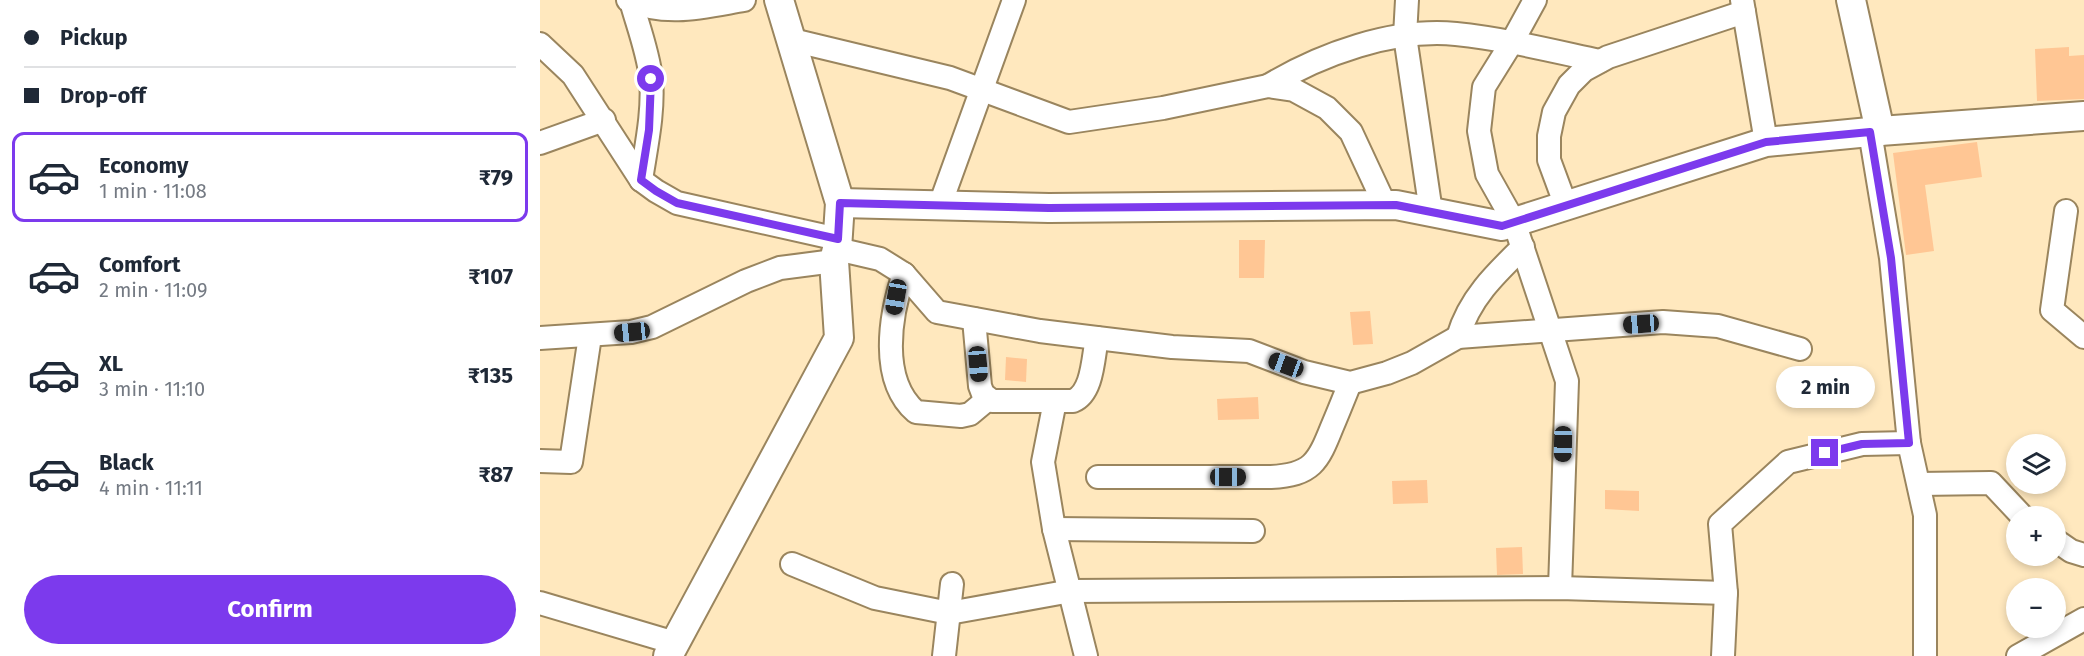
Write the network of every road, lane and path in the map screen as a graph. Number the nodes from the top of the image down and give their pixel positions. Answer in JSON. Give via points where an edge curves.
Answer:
{"nodes":[{"id":1,"x":744,"y":0,"type":"edge"},
{"id":2,"x":779,"y":0,"type":"edge"},
{"id":3,"x":1014,"y":0,"type":"edge"},
{"id":4,"x":1407,"y":0,"type":"edge"},
{"id":5,"x":1535,"y":0,"type":"edge"},
{"id":6,"x":1851,"y":0,"type":"edge"},
{"id":7,"x":629,"y":1,"type":"edge"},
{"id":8,"x":1743,"y":6,"type":"edge"},
{"id":9,"x":1405,"y":36,"type":"junction"},
{"id":10,"x":792,"y":40,"type":"junction"},
{"id":11,"x":1512,"y":42,"type":"junction"},
{"id":12,"x":540,"y":44,"type":"edge"},
{"id":13,"x":1600,"y":61,"type":"junction"},
{"id":14,"x":1268,"y":86,"type":"junction"},
{"id":15,"x":982,"y":90,"type":"junction"},
{"id":16,"x":2084,"y":116,"type":"edge"},
{"id":17,"x":604,"y":120,"type":"junction"},
{"id":18,"x":1875,"y":131,"type":"junction"},
{"id":19,"x":1766,"y":142,"type":"junction"},
{"id":20,"x":540,"y":143,"type":"edge"},
{"id":21,"x":641,"y":180,"type":"junction"},
{"id":22,"x":840,"y":203,"type":"junction"},
{"id":23,"x":1385,"y":205,"type":"junction"},
{"id":24,"x":940,"y":206,"type":"junction"},
{"id":25,"x":1566,"y":206,"type":"junction"},
{"id":26,"x":2066,"y":211,"type":"dead end"},
{"id":27,"x":1431,"y":212,"type":"junction"},
{"id":28,"x":1518,"y":235,"type":"junction"},
{"id":29,"x":836,"y":250,"type":"junction"},
{"id":30,"x":904,"y":274,"type":"junction"},
{"id":31,"x":974,"y":319,"type":"junction"},
{"id":32,"x":1551,"y":330,"type":"junction"},
{"id":33,"x":590,"y":336,"type":"junction"},
{"id":34,"x":1458,"y":337,"type":"junction"},
{"id":35,"x":2084,"y":337,"type":"edge"},
{"id":36,"x":540,"y":338,"type":"edge"},
{"id":37,"x":1097,"y":338,"type":"junction"},
{"id":38,"x":1800,"y":349,"type":"dead end"},
{"id":39,"x":1350,"y":383,"type":"junction"},
{"id":40,"x":988,"y":399,"type":"junction"},
{"id":41,"x":1055,"y":401,"type":"junction"},
{"id":42,"x":1909,"y":443,"type":"junction"},
{"id":43,"x":540,"y":461,"type":"edge"},
{"id":44,"x":1098,"y":477,"type":"dead end"},
{"id":45,"x":1919,"y":484,"type":"junction"},
{"id":46,"x":2013,"y":506,"type":"edge"},
{"id":47,"x":1054,"y":529,"type":"junction"},
{"id":48,"x":1253,"y":531,"type":"dead end"},
{"id":49,"x":2066,"y":548,"type":"edge"},
{"id":50,"x":2084,"y":555,"type":"edge"},
{"id":51,"x":792,"y":564,"type":"dead end"},
{"id":52,"x":952,"y":584,"type":"dead end"},
{"id":53,"x":1560,"y":588,"type":"junction"},
{"id":54,"x":1071,"y":591,"type":"junction"},
{"id":55,"x":1726,"y":593,"type":"junction"},
{"id":56,"x":540,"y":603,"type":"edge"},
{"id":57,"x":949,"y":613,"type":"junction"},
{"id":58,"x":2084,"y":619,"type":"edge"},
{"id":59,"x":2051,"y":646,"type":"edge"},
{"id":60,"x":672,"y":650,"type":"edge"},
{"id":61,"x":944,"y":656,"type":"edge"},
{"id":62,"x":1086,"y":656,"type":"edge"},
{"id":63,"x":1723,"y":656,"type":"edge"},
{"id":64,"x":1925,"y":656,"type":"edge"},
{"id":65,"x":2018,"y":656,"type":"edge"}],
"edges":[{"from":1,"to":7,"type":"street","via":[[684,10],[657,10]]},
{"from":2,"to":10,"type":"street"},
{"from":3,"to":15,"type":"street"},
{"from":4,"to":9,"type":"street"},
{"from":5,"to":11,"type":"street"},
{"from":6,"to":18,"type":"street"},
{"from":7,"to":21,"type":"street","via":[[651,79],[649,130]]},
{"from":8,"to":13,"type":"street"},
{"from":8,"to":19,"type":"street"},
{"from":9,"to":11,"type":"street","via":[[1454,34]]},
{"from":9,"to":14,"type":"street","via":[[1323,58]]},
{"from":9,"to":27,"type":"street"},
{"from":10,"to":15,"type":"street","via":[[950,78]]},
{"from":10,"to":22,"type":"street"},
{"from":11,"to":13,"type":"street"},
{"from":11,"to":28,"type":"street","via":[[1484,87],[1479,131],[1487,174]]},
{"from":12,"to":17,"type":"street","via":[[573,75]]},
{"from":13,"to":25,"type":"street","via":[[1569,85],[1554,112],[1549,160]]},
{"from":14,"to":15,"type":"street","via":[[1069,122]]},
{"from":14,"to":23,"type":"street","via":[[1294,90],[1327,108],[1351,132]]},
{"from":15,"to":24,"type":"street"},
{"from":16,"to":18,"type":"street"},
{"from":17,"to":20,"type":"street"},
{"from":17,"to":21,"type":"street"},
{"from":18,"to":19,"type":"street"},
{"from":18,"to":42,"type":"street"},
{"from":19,"to":25,"type":"street"},
{"from":21,"to":29,"type":"street","via":[[677,203]]},
{"from":22,"to":24,"type":"street"},
{"from":22,"to":29,"type":"street"},
{"from":23,"to":24,"type":"street"},
{"from":23,"to":27,"type":"street"},
{"from":25,"to":28,"type":"street"},
{"from":26,"to":35,"type":"street","via":[[2052,310]]},
{"from":27,"to":28,"type":"street","via":[[1502,226]]},
{"from":28,"to":32,"type":"street"},
{"from":28,"to":34,"type":"street","via":[[1494,276],[1474,300]]},
{"from":29,"to":30,"type":"street","via":[[880,259]]},
{"from":29,"to":33,"type":"street","via":[[746,281],[652,327]]},
{"from":29,"to":60,"type":"street","via":[[839,338]]},
{"from":30,"to":31,"type":"street","via":[[937,312]]},
{"from":30,"to":40,"type":"street","via":[[891,324],[892,359],[899,393],[916,412],[961,416],[970,414]]},
{"from":31,"to":37,"type":"street"},
{"from":31,"to":40,"type":"street","via":[[980,386]]},
{"from":32,"to":34,"type":"street"},
{"from":32,"to":38,"type":"street","via":[[1663,322],[1718,326]]},
{"from":32,"to":53,"type":"street","via":[[1567,381]]},
{"from":33,"to":36,"type":"street"},
{"from":33,"to":43,"type":"street","via":[[571,462]]},
{"from":34,"to":39,"type":"street","via":[[1412,363]]},
{"from":37,"to":39,"type":"street","via":[[1248,351],[1304,372]]},
{"from":37,"to":41,"type":"street","via":[[1083,394],[1072,401]]},
{"from":39,"to":44,"type":"street","via":[[1321,455],[1301,472],[1285,477]]},
{"from":40,"to":41,"type":"street"},
{"from":41,"to":47,"type":"street","via":[[1042,462]]},
{"from":42,"to":45,"type":"street"},
{"from":42,"to":55,"type":"street","via":[[1862,444],[1788,462],[1720,524]]},
{"from":45,"to":46,"type":"street","via":[[1991,483]]},
{"from":45,"to":64,"type":"street","via":[[1925,515]]},
{"from":47,"to":48,"type":"street"},
{"from":47,"to":54,"type":"street"},
{"from":49,"to":50,"type":"street"},
{"from":51,"to":57,"type":"street","via":[[875,598]]},
{"from":52,"to":57,"type":"street"},
{"from":53,"to":54,"type":"street"},
{"from":53,"to":55,"type":"street"},
{"from":54,"to":57,"type":"street"},
{"from":54,"to":62,"type":"street"},
{"from":55,"to":63,"type":"street"},
{"from":56,"to":60,"type":"street"},
{"from":57,"to":61,"type":"street"},
{"from":58,"to":59,"type":"street"},
{"from":59,"to":65,"type":"street"}]}
